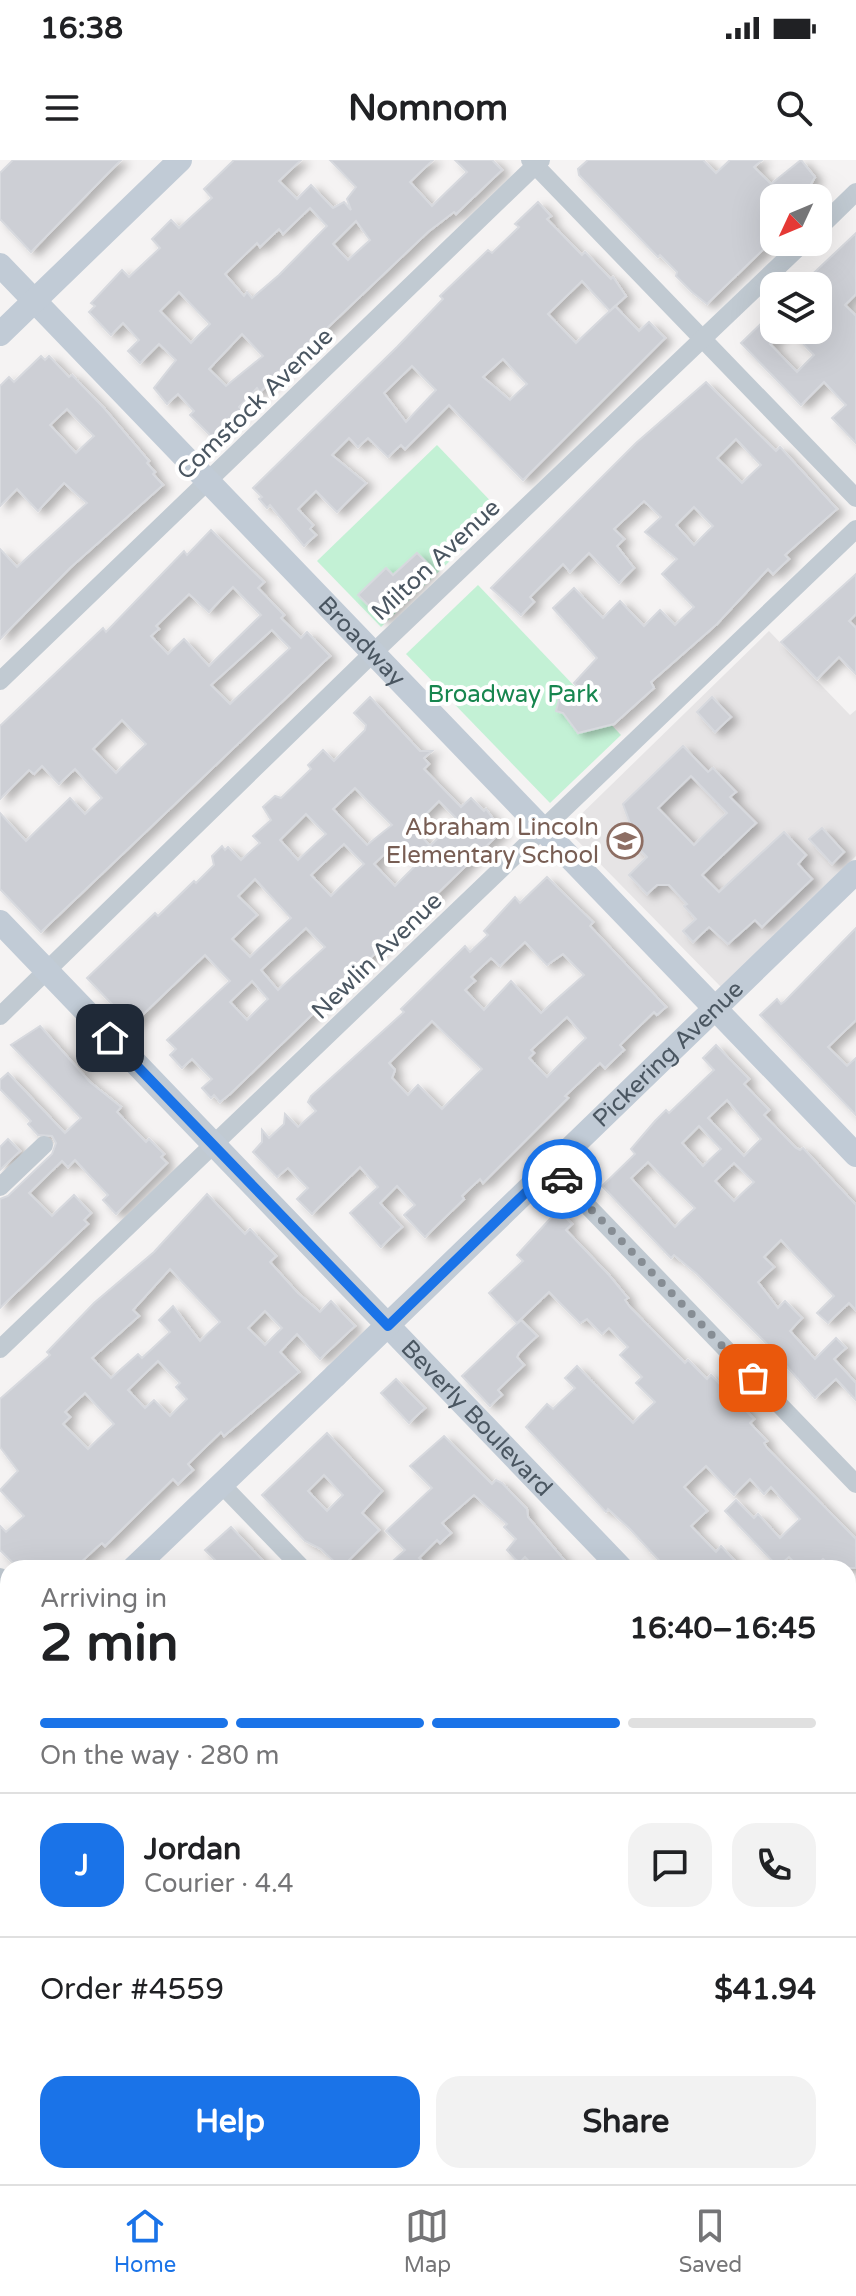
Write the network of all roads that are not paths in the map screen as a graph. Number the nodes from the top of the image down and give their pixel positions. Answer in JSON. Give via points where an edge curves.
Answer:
{"nodes":[{"id":1,"x":180,"y":160,"type":"edge"},
{"id":2,"x":536,"y":162,"type":"edge"},
{"id":3,"x":856,"y":192,"type":"edge"},
{"id":4,"x":832,"y":215,"type":"edge"},
{"id":5,"x":790,"y":256,"type":"edge"},
{"id":6,"x":0,"y":265,"type":"edge"},
{"id":7,"x":34,"y":301,"type":"junction"},
{"id":8,"x":0,"y":334,"type":"edge"},
{"id":9,"x":703,"y":340,"type":"junction"},
{"id":10,"x":209,"y":482,"type":"junction"},
{"id":11,"x":856,"y":498,"type":"edge"},
{"id":12,"x":856,"y":529,"type":"edge"},
{"id":13,"x":373,"y":653,"type":"junction"},
{"id":14,"x":0,"y":681,"type":"edge"},
{"id":15,"x":543,"y":829,"type":"junction"},
{"id":16,"x":856,"y":872,"type":"edge"},
{"id":17,"x":0,"y":922,"type":"edge"},
{"id":18,"x":46,"y":973,"type":"junction"},
{"id":19,"x":715,"y":1008,"type":"junction"},
{"id":20,"x":0,"y":1016,"type":"edge"},
{"id":21,"x":44,"y":1145,"type":"dead end"},
{"id":22,"x":215,"y":1146,"type":"junction"},
{"id":23,"x":856,"y":1155,"type":"edge"},
{"id":24,"x":551,"y":1168,"type":"junction"},
{"id":25,"x":0,"y":1187,"type":"edge"},
{"id":26,"x":388,"y":1326,"type":"junction"},
{"id":27,"x":0,"y":1349,"type":"edge"},
{"id":28,"x":221,"y":1484,"type":"junction"},
{"id":29,"x":856,"y":1484,"type":"edge"},
{"id":30,"x":142,"y":1560,"type":"edge"},
{"id":31,"x":294,"y":1560,"type":"edge"},
{"id":32,"x":613,"y":1560,"type":"edge"}],
"edges":[{"from":1,"to":7,"type":"street"},
{"from":2,"to":9,"type":"street"},
{"from":2,"to":10,"type":"street","name":"Comstock Avenue"},
{"from":3,"to":4,"type":"street"},
{"from":5,"to":9,"type":"street","name":"Milton Avenue"},
{"from":6,"to":7,"type":"street","name":"Broadway"},
{"from":7,"to":8,"type":"street"},
{"from":7,"to":10,"type":"street","name":"Broadway"},
{"from":9,"to":11,"type":"street"},
{"from":9,"to":13,"type":"street","name":"Milton Avenue"},
{"from":10,"to":13,"type":"street","name":"Broadway"},
{"from":10,"to":14,"type":"street","name":"Comstock Avenue"},
{"from":12,"to":15,"type":"street","name":"Newlin Avenue"},
{"from":13,"to":15,"type":"street","name":"Broadway"},
{"from":13,"to":18,"type":"street","name":"Milton Avenue"},
{"from":15,"to":19,"type":"street","name":"Broadway"},
{"from":15,"to":22,"type":"street","name":"Newlin Avenue"},
{"from":16,"to":19,"type":"street","name":"Pickering Avenue"},
{"from":17,"to":18,"type":"street","name":"Beverly Boulevard"},
{"from":18,"to":20,"type":"street","name":"Milton Avenue"},
{"from":18,"to":22,"type":"street","name":"Beverly Boulevard"},
{"from":19,"to":23,"type":"street","name":"Broadway"},
{"from":19,"to":24,"type":"street","name":"Pickering Avenue"},
{"from":21,"to":25,"type":"street"},
{"from":22,"to":26,"type":"street","name":"Beverly Boulevard"},
{"from":22,"to":27,"type":"street","name":"Newlin Avenue"},
{"from":24,"to":26,"type":"street","name":"Pickering Avenue"},
{"from":24,"to":29,"type":"street"},
{"from":26,"to":28,"type":"street","name":"Pickering Avenue"},
{"from":26,"to":32,"type":"street","name":"Beverly Boulevard"},
{"from":28,"to":30,"type":"street","name":"Pickering Avenue"},
{"from":28,"to":31,"type":"street"}]}
